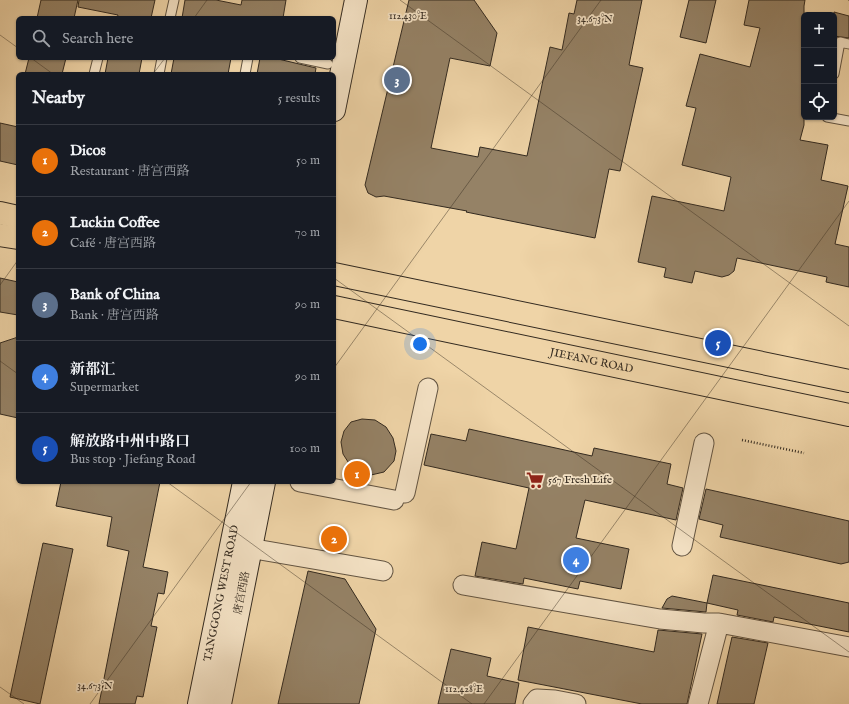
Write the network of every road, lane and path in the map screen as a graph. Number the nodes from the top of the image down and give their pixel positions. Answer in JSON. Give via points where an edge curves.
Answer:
{"nodes":[{"id":1,"x":174,"y":0,"type":"edge"},
{"id":2,"x":341,"y":0,"type":"edge"},
{"id":3,"x":356,"y":0,"type":"edge"},
{"id":4,"x":170,"y":16,"type":"edge"},
{"id":5,"x":336,"y":26,"type":"edge"},
{"id":6,"x":849,"y":44,"type":"edge"},
{"id":7,"x":837,"y":58,"type":"edge"},
{"id":8,"x":98,"y":60,"type":"edge"},
{"id":9,"x":162,"y":60,"type":"edge"},
{"id":10,"x":248,"y":60,"type":"edge"},
{"id":11,"x":308,"y":60,"type":"edge"},
{"id":12,"x":328,"y":65,"type":"edge"},
{"id":13,"x":94,"y":72,"type":"edge"},
{"id":14,"x":159,"y":72,"type":"edge"},
{"id":15,"x":245,"y":72,"type":"edge"},
{"id":16,"x":336,"y":100,"type":"edge"},
{"id":17,"x":837,"y":119,"type":"edge"},
{"id":18,"x":849,"y":121,"type":"edge"},
{"id":19,"x":0,"y":213,"type":"edge"},
{"id":20,"x":16,"y":217,"type":"edge"},
{"id":21,"x":0,"y":235,"type":"edge"},
{"id":22,"x":16,"y":238,"type":"edge"},
{"id":23,"x":336,"y":274,"type":"edge"},
{"id":24,"x":336,"y":307,"type":"edge"},
{"id":25,"x":849,"y":381,"type":"edge"},
{"id":26,"x":428,"y":388,"type":"dead end"},
{"id":27,"x":849,"y":415,"type":"edge"},
{"id":28,"x":742,"y":440,"type":"dead end"},
{"id":29,"x":704,"y":443,"type":"dead end"},
{"id":30,"x":804,"y":454,"type":"dead end"},
{"id":31,"x":244,"y":484,"type":"edge"},
{"id":32,"x":263,"y":484,"type":"edge"},
{"id":33,"x":314,"y":484,"type":"edge"},
{"id":34,"x":682,"y":546,"type":"dead end"},
{"id":35,"x":241,"y":547,"type":"junction"},
{"id":36,"x":382,"y":572,"type":"dead end"},
{"id":37,"x":463,"y":585,"type":"dead end"},
{"id":38,"x":719,"y":623,"type":"junction"},
{"id":39,"x":849,"y":647,"type":"edge"},
{"id":40,"x":199,"y":704,"type":"edge"},
{"id":41,"x":220,"y":704,"type":"edge"},
{"id":42,"x":533,"y":704,"type":"edge"},
{"id":43,"x":576,"y":704,"type":"edge"},
{"id":44,"x":698,"y":704,"type":"edge"}],
"edges":[{"from":1,"to":4,"type":"lane"},
{"from":2,"to":5,"type":"main road"},
{"from":3,"to":16,"type":"main road"},
{"from":6,"to":7,"type":"lane","via":[[840,42]]},
{"from":8,"to":13,"type":"lane"},
{"from":9,"to":14,"type":"lane"},
{"from":10,"to":15,"type":"lane"},
{"from":11,"to":12,"type":"lane"},
{"from":17,"to":18,"type":"lane"},
{"from":19,"to":20,"type":"main road"},
{"from":21,"to":22,"type":"main road"},
{"from":23,"to":25,"type":"main road"},
{"from":24,"to":27,"type":"main road","name":"JIEFANG ROAD"},
{"from":26,"to":33,"type":"street","via":[[400,496]]},
{"from":28,"to":30,"type":"path"},
{"from":29,"to":34,"type":"street"},
{"from":31,"to":35,"type":"main road","name":"TANGGONG WEST ROAD"},
{"from":32,"to":35,"type":"main road","name":"唐宫西路"},
{"from":35,"to":36,"type":"street"},
{"from":35,"to":40,"type":"main road","name":"TANGGONG WEST ROAD"},
{"from":35,"to":41,"type":"main road","name":"唐宫西路"},
{"from":37,"to":38,"type":"street","via":[[660,619]]},
{"from":38,"to":39,"type":"street"},
{"from":38,"to":44,"type":"street"},
{"from":42,"to":43,"type":"street","via":[[537,699]]}]}
